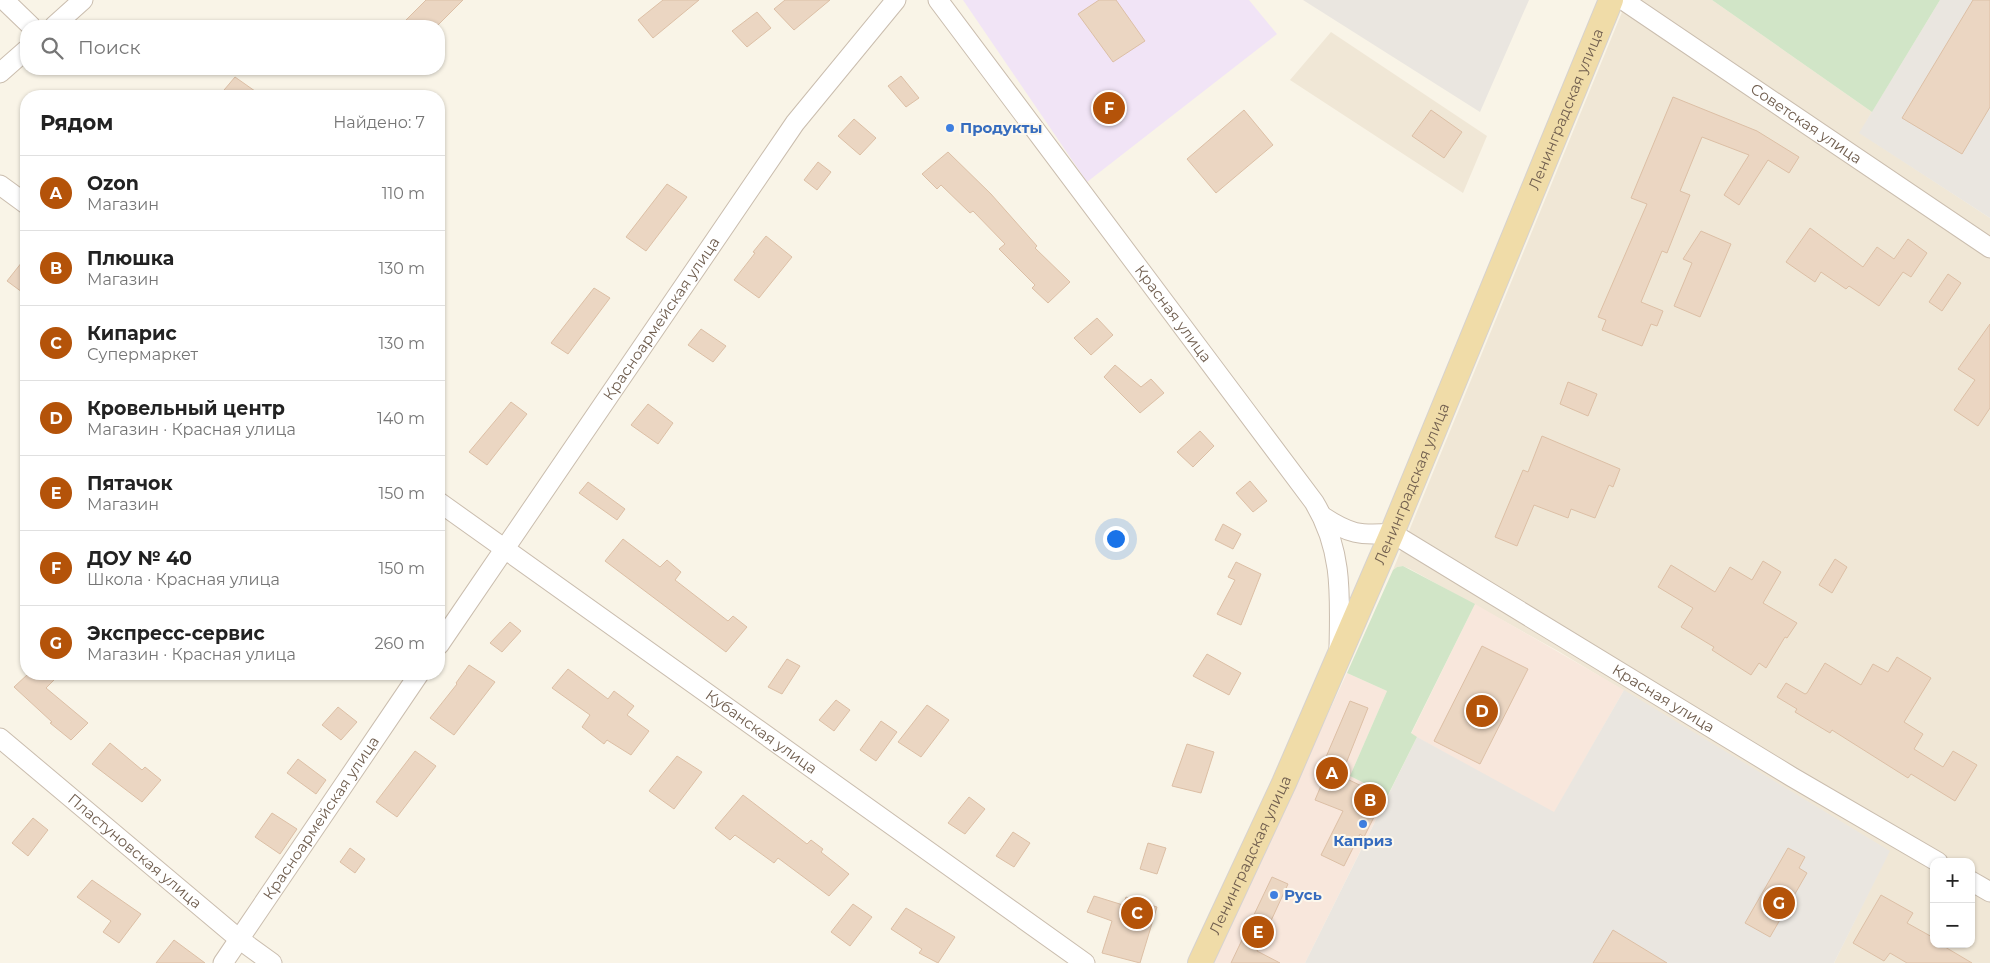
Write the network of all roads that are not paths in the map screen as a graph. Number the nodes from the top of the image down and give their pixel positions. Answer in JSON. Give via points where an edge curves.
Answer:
{"nodes":[{"id":1,"x":4,"y":0,"type":"edge"},
{"id":2,"x":83,"y":0,"type":"edge"},
{"id":3,"x":896,"y":0,"type":"edge"},
{"id":4,"x":938,"y":0,"type":"edge"},
{"id":5,"x":1611,"y":0,"type":"edge"},
{"id":6,"x":1623,"y":0,"type":"edge"},
{"id":7,"x":25,"y":20,"type":"edge"},
{"id":8,"x":61,"y":20,"type":"edge"},
{"id":9,"x":20,"y":55,"type":"edge"},
{"id":10,"x":0,"y":73,"type":"edge"},
{"id":11,"x":0,"y":185,"type":"edge"},
{"id":12,"x":20,"y":200,"type":"edge"},
{"id":13,"x":1990,"y":248,"type":"edge"},
{"id":14,"x":445,"y":506,"type":"edge"},
{"id":15,"x":1322,"y":516,"type":"junction"},
{"id":16,"x":1392,"y":533,"type":"junction"},
{"id":17,"x":504,"y":549,"type":"junction"},
{"id":18,"x":445,"y":636,"type":"edge"},
{"id":19,"x":1339,"y":655,"type":"junction"},
{"id":20,"x":415,"y":680,"type":"edge"},
{"id":21,"x":0,"y":738,"type":"edge"},
{"id":22,"x":1931,"y":858,"type":"edge"},
{"id":23,"x":1975,"y":884,"type":"edge"},
{"id":24,"x":1990,"y":892,"type":"edge"},
{"id":25,"x":239,"y":939,"type":"junction"},
{"id":26,"x":223,"y":963,"type":"edge"},
{"id":27,"x":272,"y":963,"type":"edge"},
{"id":28,"x":1085,"y":963,"type":"edge"},
{"id":29,"x":1200,"y":963,"type":"edge"}],
"edges":[{"from":1,"to":7,"type":"street"},
{"from":2,"to":8,"type":"street"},
{"from":3,"to":17,"type":"street","name":"Красноармейская улица","via":[[795,123]]},
{"from":4,"to":15,"type":"street","name":"Красная улица"},
{"from":5,"to":16,"type":"main road","name":"Ленинградская улица"},
{"from":6,"to":13,"type":"street","name":"Советская улица"},
{"from":9,"to":10,"type":"street"},
{"from":11,"to":12,"type":"street"},
{"from":14,"to":17,"type":"street","name":"Кубанская улица"},
{"from":15,"to":16,"type":"street","via":[[1343,530],[1358,535]]},
{"from":15,"to":19,"type":"street","name":"Красная улица","via":[[1338,563]]},
{"from":16,"to":19,"type":"main road","name":"Ленинградская улица"},
{"from":16,"to":22,"type":"street","name":"Красная улица"},
{"from":17,"to":18,"type":"street","name":"Красноармейская улица"},
{"from":17,"to":28,"type":"street","name":"Кубанская улица"},
{"from":19,"to":29,"type":"main road","name":"Ленинградская улица","via":[[1284,783]]},
{"from":20,"to":25,"type":"street","name":"Красноармейская улица"},
{"from":21,"to":25,"type":"street","name":"Пластуновская улица"},
{"from":23,"to":24,"type":"street"},
{"from":25,"to":26,"type":"street","name":"Красноармейская улица"},
{"from":25,"to":27,"type":"street","name":"Пластуновская улица"}]}
